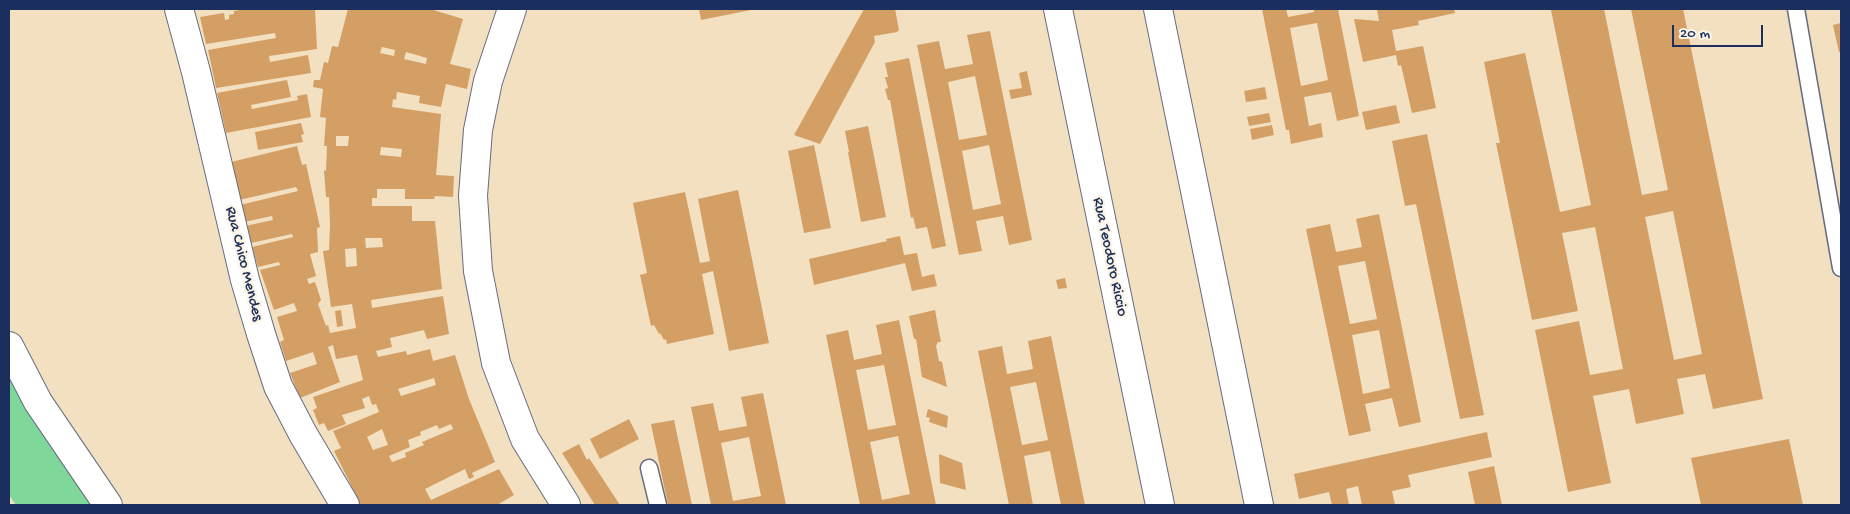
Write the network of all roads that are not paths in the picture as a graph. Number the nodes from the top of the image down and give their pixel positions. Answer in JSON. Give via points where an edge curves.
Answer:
{"nodes":[{"id":1,"x":178,"y":9,"type":"edge"},
{"id":2,"x":512,"y":9,"type":"edge"},
{"id":3,"x":1058,"y":9,"type":"edge"},
{"id":4,"x":1158,"y":9,"type":"edge"},
{"id":5,"x":1796,"y":9,"type":"edge"},
{"id":6,"x":1841,"y":268,"type":"edge"},
{"id":7,"x":9,"y":346,"type":"edge"},
{"id":8,"x":649,"y":468,"type":"dead end"},
{"id":9,"x":108,"y":505,"type":"edge"},
{"id":10,"x":345,"y":505,"type":"edge"},
{"id":11,"x":566,"y":505,"type":"edge"},
{"id":12,"x":658,"y":505,"type":"edge"},
{"id":13,"x":1160,"y":505,"type":"edge"},
{"id":14,"x":1258,"y":505,"type":"edge"}],
"edges":[{"from":1,"to":10,"type":"street","name":"Rua Chico Mendes","via":[[246,280],[278,386]]},
{"from":2,"to":11,"type":"street","via":[[488,81],[478,130],[473,196],[478,271],[496,363],[525,439]]},
{"from":3,"to":13,"type":"street","name":"Rua Teodoro Riccio"},
{"from":4,"to":14,"type":"street"},
{"from":5,"to":6,"type":"lane"},
{"from":7,"to":9,"type":"street","via":[[38,402]]},
{"from":8,"to":12,"type":"lane"}]}
